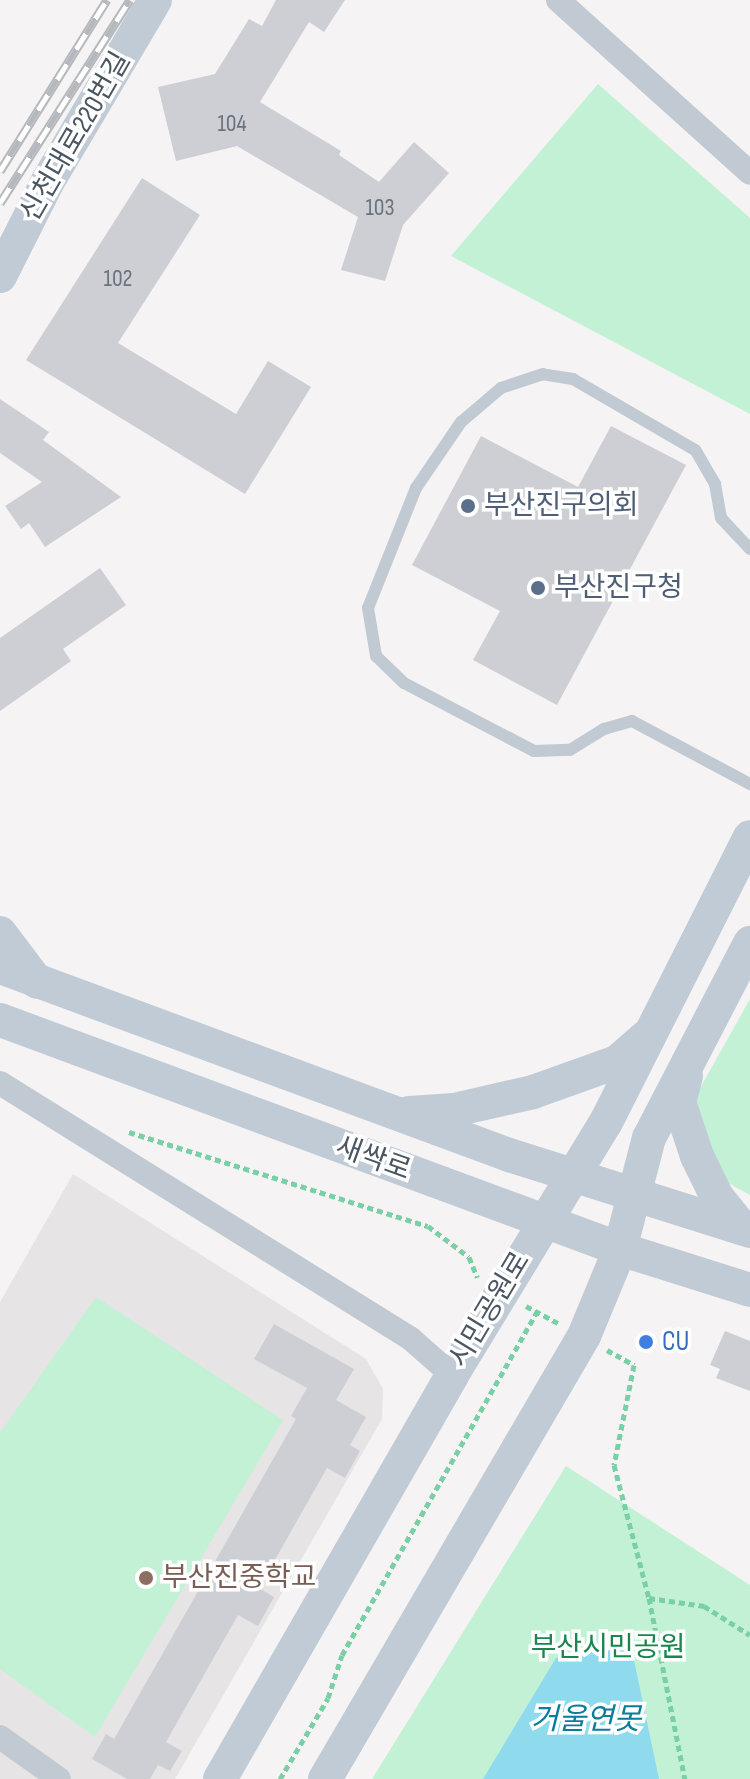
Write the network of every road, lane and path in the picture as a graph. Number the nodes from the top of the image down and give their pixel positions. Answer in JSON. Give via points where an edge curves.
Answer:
{"nodes":[{"id":1,"x":155,"y":0,"type":"edge"},
{"id":2,"x":558,"y":0,"type":"edge"},
{"id":3,"x":750,"y":173,"type":"edge"},
{"id":4,"x":0,"y":276,"type":"edge"},
{"id":5,"x":750,"y":549,"type":"edge"},
{"id":6,"x":750,"y":784,"type":"edge"},
{"id":7,"x":750,"y":837,"type":"edge"},
{"id":8,"x":0,"y":933,"type":"edge"},
{"id":9,"x":750,"y":943,"type":"edge"},
{"id":10,"x":0,"y":967,"type":"edge"},
{"id":11,"x":40,"y":985,"type":"junction"},
{"id":12,"x":0,"y":1020,"type":"edge"},
{"id":13,"x":654,"y":1030,"type":"junction"},
{"id":14,"x":696,"y":1041,"type":"junction"},
{"id":15,"x":0,"y":1083,"type":"edge"},
{"id":16,"x":395,"y":1114,"type":"junction"},
{"id":17,"x":113,"y":1127,"type":"dead end"},
{"id":18,"x":569,"y":1176,"type":"junction"},
{"id":19,"x":635,"y":1193,"type":"junction"},
{"id":20,"x":542,"y":1221,"type":"junction"},
{"id":21,"x":746,"y":1229,"type":"edge"},
{"id":22,"x":620,"y":1249,"type":"junction"},
{"id":23,"x":750,"y":1290,"type":"edge"},
{"id":24,"x":502,"y":1293,"type":"junction"},
{"id":25,"x":634,"y":1365,"type":"dead end"},
{"id":26,"x":452,"y":1375,"type":"junction"},
{"id":27,"x":649,"y":1598,"type":"junction"},
{"id":28,"x":750,"y":1635,"type":"edge"},
{"id":29,"x":0,"y":1737,"type":"edge"},
{"id":30,"x":59,"y":1779,"type":"edge"},
{"id":31,"x":220,"y":1779,"type":"edge"},
{"id":32,"x":280,"y":1779,"type":"edge"},
{"id":33,"x":325,"y":1779,"type":"edge"},
{"id":34,"x":685,"y":1779,"type":"edge"}],
"edges":[{"from":1,"to":4,"type":"main road","name":"신천대로220번길","via":[[48,181]]},
{"from":2,"to":3,"type":"street"},
{"from":5,"to":6,"type":"lane","via":[[721,518],[715,484],[695,450],[573,379],[543,374],[501,388],[461,422],[416,488],[368,608],[376,656],[404,683],[534,751],[570,750],[604,729],[632,721]]},
{"from":7,"to":13,"type":"main road","name":"시민공원로"},
{"from":8,"to":11,"type":"main road"},
{"from":9,"to":14,"type":"main road"},
{"from":10,"to":11,"type":"main road","name":"새싹로"},
{"from":11,"to":16,"type":"main road","name":"새싹로"},
{"from":12,"to":20,"type":"main road","name":"새싹로"},
{"from":13,"to":16,"type":"main road","via":[[617,1062],[533,1092],[454,1110]]},
{"from":13,"to":18,"type":"main road","name":"시민공원로","via":[[606,1122]]},
{"from":14,"to":19,"type":"main road","via":[[649,1138]]},
{"from":14,"to":21,"type":"main road","via":[[679,1102],[717,1197]]},
{"from":15,"to":26,"type":"street","via":[[411,1339]]},
{"from":16,"to":18,"type":"main road","name":"새싹로"},
{"from":17,"to":24,"type":"path","via":[[428,1226],[469,1257],[478,1281]]},
{"from":18,"to":19,"type":"main road","name":"새싹로"},
{"from":18,"to":20,"type":"main road","name":"시민공원로"},
{"from":19,"to":21,"type":"main road","name":"새싹로"},
{"from":19,"to":22,"type":"main road"},
{"from":20,"to":22,"type":"main road","name":"새싹로"},
{"from":20,"to":24,"type":"main road","name":"시민공원로"},
{"from":22,"to":23,"type":"main road","name":"새싹로"},
{"from":22,"to":33,"type":"main road","via":[[584,1336]]},
{"from":24,"to":26,"type":"main road","name":"시민공원로"},
{"from":24,"to":32,"type":"path","via":[[537,1312],[342,1655],[328,1698]]},
{"from":25,"to":27,"type":"path","via":[[614,1465]]},
{"from":26,"to":31,"type":"main road","name":"시민공원로"},
{"from":27,"to":28,"type":"path","via":[[704,1606]]},
{"from":27,"to":34,"type":"path"},
{"from":29,"to":30,"type":"street"}]}
